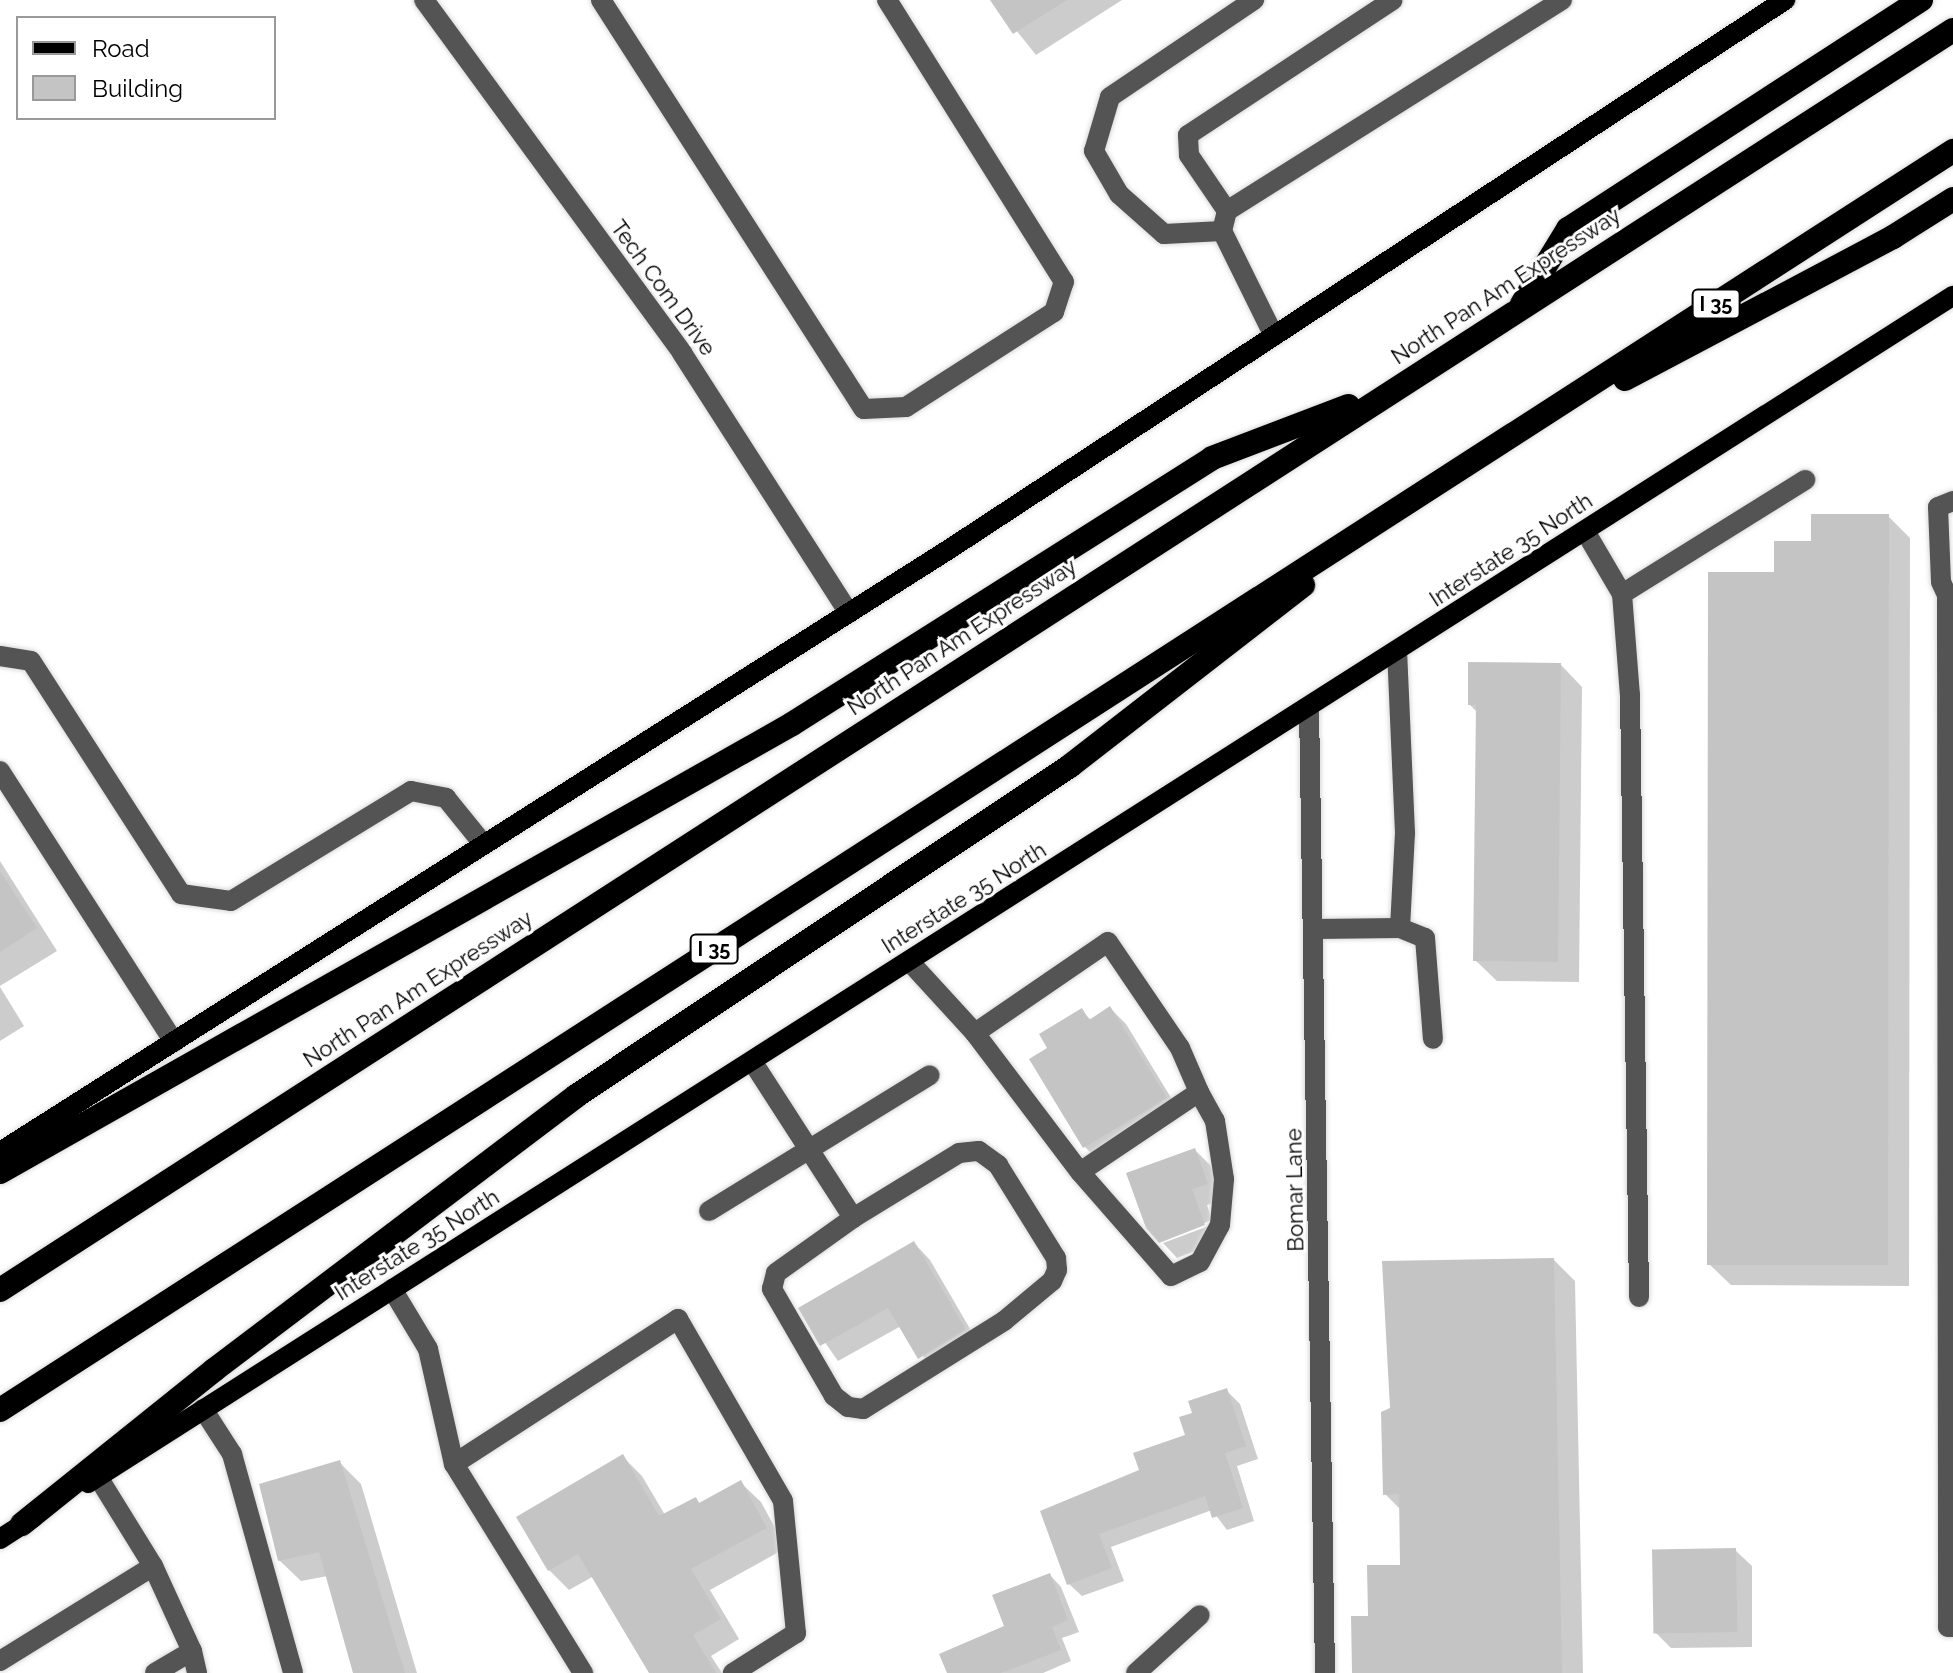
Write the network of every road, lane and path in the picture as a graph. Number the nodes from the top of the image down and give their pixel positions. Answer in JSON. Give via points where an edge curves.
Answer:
{"nodes":[{"id":1,"x":424,"y":0,"type":"edge"},
{"id":2,"x":601,"y":0,"type":"edge"},
{"id":3,"x":887,"y":0,"type":"edge"},
{"id":4,"x":1254,"y":0,"type":"edge"},
{"id":5,"x":1393,"y":0,"type":"edge"},
{"id":6,"x":1562,"y":0,"type":"edge"},
{"id":7,"x":1785,"y":0,"type":"edge"},
{"id":8,"x":1921,"y":0,"type":"edge"},
{"id":9,"x":1953,"y":30,"type":"edge"},
{"id":10,"x":1953,"y":151,"type":"edge"},
{"id":11,"x":1953,"y":199,"type":"edge"},
{"id":12,"x":1224,"y":221,"type":"junction"},
{"id":13,"x":1953,"y":296,"type":"edge"},
{"id":14,"x":1519,"y":309,"type":"junction"},
{"id":15,"x":1274,"y":336,"type":"junction"},
{"id":16,"x":1395,"y":388,"type":"junction"},
{"id":17,"x":1478,"y":457,"type":"junction"},
{"id":18,"x":1805,"y":480,"type":"dead end"},
{"id":19,"x":1429,"y":487,"type":"junction"},
{"id":20,"x":1953,"y":501,"type":"edge"},
{"id":21,"x":1585,"y":531,"type":"junction"},
{"id":22,"x":1622,"y":594,"type":"junction"},
{"id":23,"x":1950,"y":595,"type":"edge"},
{"id":24,"x":849,"y":613,"type":"junction"},
{"id":25,"x":1397,"y":651,"type":"junction"},
{"id":26,"x":0,"y":656,"type":"edge"},
{"id":27,"x":1309,"y":707,"type":"junction"},
{"id":28,"x":0,"y":771,"type":"edge"},
{"id":29,"x":484,"y":845,"type":"junction"},
{"id":30,"x":1400,"y":928,"type":"junction"},
{"id":31,"x":1316,"y":929,"type":"junction"},
{"id":32,"x":909,"y":961,"type":"junction"},
{"id":33,"x":975,"y":1033,"type":"junction"},
{"id":34,"x":1433,"y":1039,"type":"dead end"},
{"id":35,"x":174,"y":1042,"type":"junction"},
{"id":36,"x":752,"y":1061,"type":"junction"},
{"id":37,"x":930,"y":1075,"type":"dead end"},
{"id":38,"x":1199,"y":1092,"type":"junction"},
{"id":39,"x":810,"y":1151,"type":"junction"},
{"id":40,"x":0,"y":1152,"type":"edge"},
{"id":41,"x":0,"y":1172,"type":"edge"},
{"id":42,"x":1080,"y":1172,"type":"junction"},
{"id":43,"x":709,"y":1211,"type":"dead end"},
{"id":44,"x":853,"y":1218,"type":"junction"},
{"id":45,"x":392,"y":1289,"type":"junction"},
{"id":46,"x":0,"y":1290,"type":"edge"},
{"id":47,"x":1639,"y":1297,"type":"dead end"},
{"id":48,"x":203,"y":1409,"type":"junction"},
{"id":49,"x":0,"y":1410,"type":"edge"},
{"id":50,"x":454,"y":1464,"type":"junction"},
{"id":51,"x":98,"y":1477,"type":"junction"},
{"id":52,"x":22,"y":1524,"type":"junction"},
{"id":53,"x":0,"y":1539,"type":"edge"},
{"id":54,"x":153,"y":1566,"type":"junction"},
{"id":55,"x":1200,"y":1615,"type":"dead end"},
{"id":56,"x":1953,"y":1627,"type":"edge"},
{"id":57,"x":192,"y":1651,"type":"junction"},
{"id":58,"x":0,"y":1661,"type":"edge"},
{"id":59,"x":155,"y":1673,"type":"edge"},
{"id":60,"x":197,"y":1673,"type":"edge"},
{"id":61,"x":293,"y":1673,"type":"edge"},
{"id":62,"x":583,"y":1673,"type":"edge"},
{"id":63,"x":733,"y":1673,"type":"edge"},
{"id":64,"x":1136,"y":1673,"type":"edge"},
{"id":65,"x":1325,"y":1673,"type":"edge"}],
"edges":[{"from":1,"to":24,"type":"street","name":"Tech Com Drive","via":[[682,353]]},
{"from":2,"to":3,"type":"street","via":[[864,409],[906,407],[1054,312],[1064,282]]},
{"from":4,"to":12,"type":"street","via":[[1110,97],[1094,151],[1119,194],[1164,234]]},
{"from":5,"to":12,"type":"street","via":[[1188,135],[1189,155]]},
{"from":6,"to":12,"type":"street"},
{"from":7,"to":15,"type":"main road"},
{"from":8,"to":14,"type":"highway","via":[[1568,229]]},
{"from":9,"to":14,"type":"highway","name":"North Pan Am Expressway"},
{"from":10,"to":17,"type":"highway","number":"I 35"},
{"from":11,"to":17,"type":"highway","via":[[1893,237]]},
{"from":12,"to":15,"type":"street"},
{"from":13,"to":21,"type":"main road","name":"Interstate 35 North"},
{"from":14,"to":16,"type":"highway","name":"North Pan Am Expressway"},
{"from":15,"to":24,"type":"main road"},
{"from":16,"to":41,"type":"highway","via":[[1212,458],[792,724]]},
{"from":16,"to":46,"type":"highway","name":"North Pan Am Expressway"},
{"from":17,"to":19,"type":"highway","number":"I 35"},
{"from":18,"to":22,"type":"street"},
{"from":19,"to":49,"type":"highway","number":"I 35"},
{"from":19,"to":52,"type":"highway","via":[[1070,766],[576,1096],[214,1370]]},
{"from":20,"to":23,"type":"street","via":[[1938,507],[1941,582]]},
{"from":21,"to":22,"type":"street"},
{"from":21,"to":25,"type":"main road","name":"Interstate 35 North"},
{"from":22,"to":47,"type":"street","via":[[1630,695]]},
{"from":23,"to":56,"type":"street","via":[[1948,1627]]},
{"from":24,"to":29,"type":"main road"},
{"from":25,"to":27,"type":"main road","name":"Interstate 35 North"},
{"from":25,"to":30,"type":"street","via":[[1405,833]]},
{"from":26,"to":29,"type":"street","via":[[31,661],[181,894],[231,901],[411,791],[446,798]]},
{"from":27,"to":31,"type":"street","name":"Bomar Lane"},
{"from":27,"to":32,"type":"main road","name":"Interstate 35 North"},
{"from":28,"to":35,"type":"street"},
{"from":29,"to":35,"type":"main road"},
{"from":30,"to":31,"type":"street"},
{"from":30,"to":34,"type":"street","via":[[1425,938]]},
{"from":31,"to":65,"type":"street","name":"Bomar Lane"},
{"from":32,"to":33,"type":"street"},
{"from":32,"to":36,"type":"main road","name":"Interstate 35 North"},
{"from":33,"to":38,"type":"street","via":[[1108,942],[1180,1048]]},
{"from":33,"to":42,"type":"street"},
{"from":35,"to":40,"type":"main road"},
{"from":36,"to":39,"type":"street"},
{"from":36,"to":45,"type":"main road","name":"Interstate 35 North"},
{"from":37,"to":39,"type":"street"},
{"from":38,"to":42,"type":"street"},
{"from":38,"to":42,"type":"street","via":[[1215,1121],[1224,1179],[1220,1225],[1200,1262],[1171,1276]]},
{"from":39,"to":43,"type":"street"},
{"from":39,"to":44,"type":"street"},
{"from":44,"to":44,"type":"street","via":[[959,1153],[979,1151],[998,1165],[1056,1258],[1057,1270],[1052,1281],[1004,1321],[863,1409],[848,1407],[834,1396],[772,1289],[776,1273]]},
{"from":45,"to":48,"type":"main road","name":"Interstate 35 North"},
{"from":45,"to":50,"type":"street","via":[[428,1349]]},
{"from":48,"to":51,"type":"main road","name":"Interstate 35 North"},
{"from":48,"to":61,"type":"street","via":[[232,1454]]},
{"from":50,"to":62,"type":"street"},
{"from":50,"to":63,"type":"street","via":[[678,1319],[783,1501],[796,1633]]},
{"from":51,"to":52,"type":"main road","name":"Interstate 35 North"},
{"from":51,"to":54,"type":"street"},
{"from":52,"to":53,"type":"main road","name":"Interstate 35 North"},
{"from":54,"to":57,"type":"street"},
{"from":54,"to":58,"type":"street"},
{"from":55,"to":64,"type":"street"},
{"from":57,"to":59,"type":"street"},
{"from":57,"to":60,"type":"street"}]}
